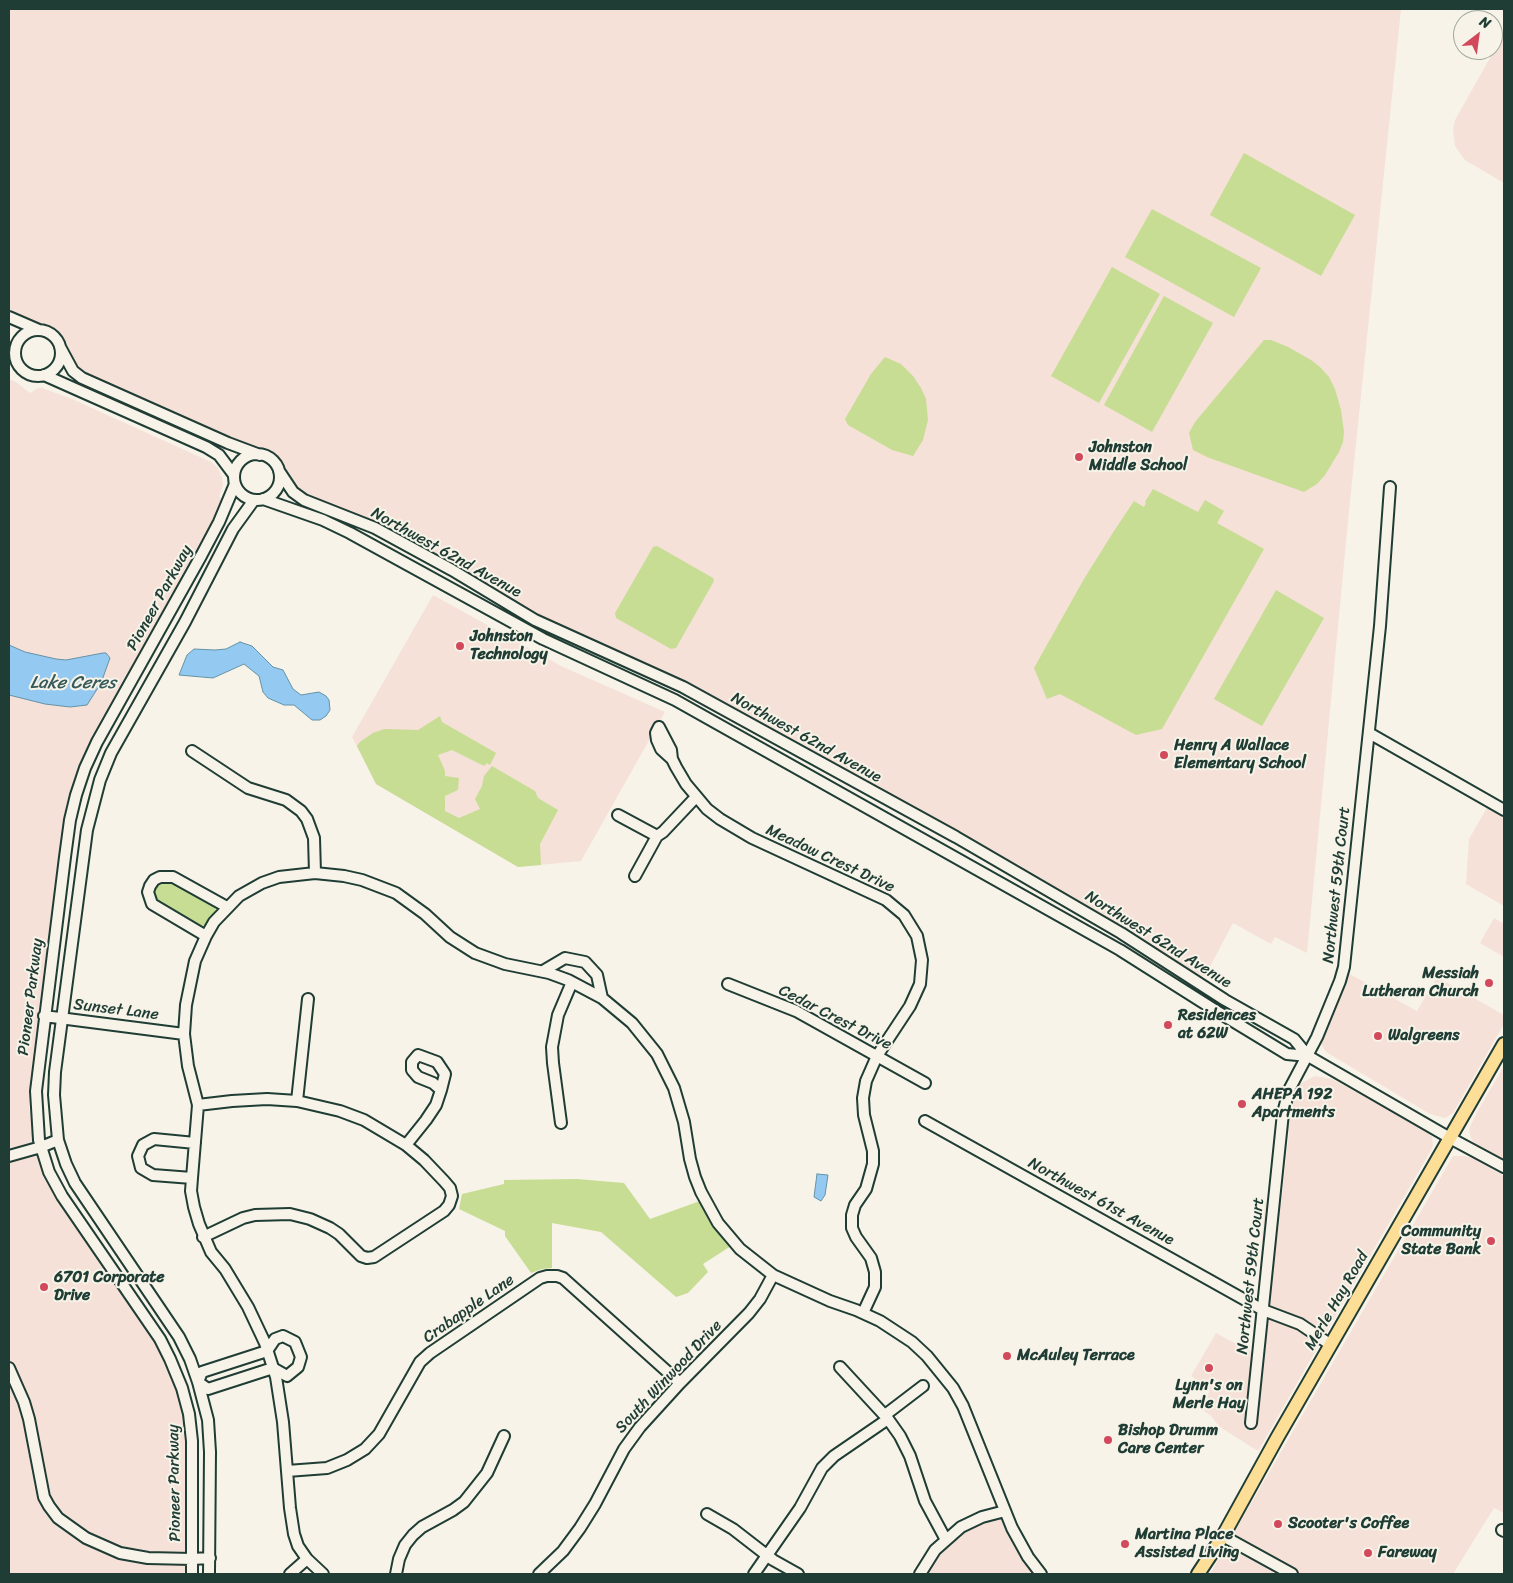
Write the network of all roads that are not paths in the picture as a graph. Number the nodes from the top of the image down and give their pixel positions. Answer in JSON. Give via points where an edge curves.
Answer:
{"nodes":[{"id":1,"x":9,"y":317,"type":"edge"},
{"id":2,"x":40,"y":330,"type":"junction"},
{"id":3,"x":9,"y":340,"type":"edge"},
{"id":4,"x":60,"y":347,"type":"junction"},
{"id":5,"x":15,"y":350,"type":"junction"},
{"id":6,"x":44,"y":375,"type":"junction"},
{"id":7,"x":260,"y":455,"type":"junction"},
{"id":8,"x":279,"y":471,"type":"junction"},
{"id":9,"x":235,"y":479,"type":"junction"},
{"id":10,"x":1390,"y":487,"type":"dead end"},
{"id":11,"x":259,"y":500,"type":"junction"},
{"id":12,"x":1369,"y":733,"type":"junction"},
{"id":13,"x":192,"y":751,"type":"dead end"},
{"id":14,"x":672,"y":759,"type":"dead end"},
{"id":15,"x":696,"y":797,"type":"junction"},
{"id":16,"x":1504,"y":810,"type":"edge"},
{"id":17,"x":618,"y":815,"type":"dead end"},
{"id":18,"x":657,"y":836,"type":"junction"},
{"id":19,"x":315,"y":873,"type":"junction"},
{"id":20,"x":635,"y":876,"type":"dead end"},
{"id":21,"x":227,"y":907,"type":"junction"},
{"id":22,"x":206,"y":936,"type":"junction"},
{"id":23,"x":543,"y":972,"type":"junction"},
{"id":24,"x":572,"y":982,"type":"junction"},
{"id":25,"x":728,"y":984,"type":"dead end"},
{"id":26,"x":602,"y":998,"type":"junction"},
{"id":27,"x":308,"y":999,"type":"dead end"},
{"id":28,"x":44,"y":1016,"type":"junction"},
{"id":29,"x":62,"y":1018,"type":"junction"},
{"id":30,"x":184,"y":1034,"type":"junction"},
{"id":31,"x":1504,"y":1044,"type":"edge"},
{"id":32,"x":877,"y":1056,"type":"junction"},
{"id":33,"x":1308,"y":1056,"type":"junction"},
{"id":34,"x":925,"y":1083,"type":"dead end"},
{"id":35,"x":441,"y":1090,"type":"dead end"},
{"id":36,"x":297,"y":1101,"type":"junction"},
{"id":37,"x":198,"y":1105,"type":"junction"},
{"id":38,"x":925,"y":1121,"type":"dead end"},
{"id":39,"x":562,"y":1123,"type":"dead end"},
{"id":40,"x":1450,"y":1138,"type":"junction"},
{"id":41,"x":58,"y":1140,"type":"junction"},
{"id":42,"x":195,"y":1143,"type":"junction"},
{"id":43,"x":406,"y":1145,"type":"junction"},
{"id":44,"x":41,"y":1148,"type":"junction"},
{"id":45,"x":9,"y":1156,"type":"edge"},
{"id":46,"x":1504,"y":1167,"type":"edge"},
{"id":47,"x":192,"y":1178,"type":"junction"},
{"id":48,"x":204,"y":1236,"type":"junction"},
{"id":49,"x":773,"y":1275,"type":"junction"},
{"id":50,"x":1263,"y":1310,"type":"junction"},
{"id":51,"x":863,"y":1313,"type":"junction"},
{"id":52,"x":1331,"y":1345,"type":"junction"},
{"id":53,"x":267,"y":1351,"type":"junction"},
{"id":54,"x":840,"y":1367,"type":"dead end"},
{"id":55,"x":9,"y":1368,"type":"edge"},
{"id":56,"x":274,"y":1372,"type":"junction"},
{"id":57,"x":198,"y":1382,"type":"junction"},
{"id":58,"x":680,"y":1383,"type":"junction"},
{"id":59,"x":923,"y":1386,"type":"dead end"},
{"id":60,"x":182,"y":1388,"type":"junction"},
{"id":61,"x":886,"y":1417,"type":"junction"},
{"id":62,"x":1251,"y":1423,"type":"dead end"},
{"id":63,"x":504,"y":1436,"type":"dead end"},
{"id":64,"x":287,"y":1471,"type":"junction"},
{"id":65,"x":1005,"y":1511,"type":"junction"},
{"id":66,"x":707,"y":1514,"type":"dead end"},
{"id":67,"x":1222,"y":1536,"type":"junction"},
{"id":68,"x":946,"y":1540,"type":"junction"},
{"id":69,"x":767,"y":1555,"type":"junction"},
{"id":70,"x":210,"y":1558,"type":"junction"},
{"id":71,"x":192,"y":1559,"type":"junction"},
{"id":72,"x":307,"y":1559,"type":"junction"},
{"id":73,"x":192,"y":1574,"type":"edge"},
{"id":74,"x":209,"y":1574,"type":"edge"},
{"id":75,"x":290,"y":1574,"type":"edge"},
{"id":76,"x":324,"y":1574,"type":"edge"},
{"id":77,"x":396,"y":1574,"type":"edge"},
{"id":78,"x":539,"y":1574,"type":"edge"},
{"id":79,"x":754,"y":1574,"type":"edge"},
{"id":80,"x":798,"y":1574,"type":"edge"},
{"id":81,"x":920,"y":1574,"type":"edge"},
{"id":82,"x":1041,"y":1574,"type":"edge"},
{"id":83,"x":1198,"y":1574,"type":"edge"},
{"id":84,"x":1292,"y":1574,"type":"edge"}],
"edges":[{"from":1,"to":2,"type":"street"},
{"from":2,"to":4,"type":"street","via":[[49,333]]},
{"from":2,"to":5,"type":"street","via":[[24,335]]},
{"from":3,"to":5,"type":"street"},
{"from":4,"to":6,"type":"street","via":[[58,364]]},
{"from":4,"to":7,"type":"street","via":[[70,367],[82,378]]},
{"from":5,"to":6,"type":"street","via":[[20,367],[35,376]]},
{"from":6,"to":9,"type":"street","via":[[206,447],[219,455]]},
{"from":7,"to":8,"type":"street","via":[[275,463]]},
{"from":7,"to":9,"type":"street","via":[[243,460],[237,466]]},
{"from":8,"to":11,"type":"street","via":[[277,489],[271,496]]},
{"from":8,"to":33,"type":"street","name":"Northwest 62nd Avenue","via":[[293,492],[304,500],[375,528],[535,620],[683,687],[960,840],[1121,933],[1225,1000],[1294,1039]]},
{"from":9,"to":11,"type":"street","via":[[239,492],[246,498]]},
{"from":9,"to":28,"type":"street","name":"Pioneer Parkway","via":[[206,548],[85,768],[70,820]]},
{"from":10,"to":12,"type":"street","name":"Northwest 59th Court"},
{"from":11,"to":29,"type":"street","name":"Pioneer Parkway","via":[[234,529],[186,622],[111,753],[100,780],[87,830]]},
{"from":11,"to":33,"type":"street","name":"Northwest 62nd Avenue","via":[[324,520],[543,639],[675,700],[1120,950],[1288,1054]]},
{"from":12,"to":16,"type":"street"},
{"from":12,"to":33,"type":"street","name":"Northwest 59th Court","via":[[1344,967]]},
{"from":13,"to":19,"type":"street","via":[[248,788],[286,800],[301,811],[308,819],[314,838]]},
{"from":14,"to":15,"type":"street","name":"Meadow Crest Drive"},
{"from":15,"to":18,"type":"street"},
{"from":15,"to":32,"type":"street","name":"Meadow Crest Drive","via":[[735,830],[886,900],[911,925],[921,948],[920,984],[910,1006]]},
{"from":17,"to":18,"type":"street"},
{"from":18,"to":20,"type":"street"},
{"from":19,"to":21,"type":"street","via":[[279,877],[262,883]]},
{"from":19,"to":23,"type":"street","via":[[344,876],[379,886],[411,903],[450,937],[475,953],[505,964]]},
{"from":21,"to":22,"type":"street"},
{"from":21,"to":22,"type":"street","via":[[173,877],[160,876],[154,880],[148,892],[152,904]]},
{"from":22,"to":30,"type":"street","via":[[191,975]]},
{"from":23,"to":24,"type":"street"},
{"from":23,"to":26,"type":"street","via":[[565,958],[585,962],[598,975]]},
{"from":24,"to":26,"type":"street"},
{"from":24,"to":39,"type":"street","via":[[558,1015],[552,1047]]},
{"from":25,"to":32,"type":"street","name":"Cedar Crest Drive","via":[[796,1011]]},
{"from":26,"to":49,"type":"street","via":[[645,1038],[666,1070],[680,1104],[695,1177],[709,1209],[740,1250]]},
{"from":27,"to":36,"type":"street"},
{"from":28,"to":29,"type":"street","name":"Sunset Lane"},
{"from":28,"to":44,"type":"street","name":"Pioneer Parkway","via":[[36,1091]]},
{"from":29,"to":30,"type":"street","name":"Sunset Lane"},
{"from":29,"to":41,"type":"street","name":"Pioneer Parkway","via":[[54,1095]]},
{"from":30,"to":37,"type":"street"},
{"from":31,"to":40,"type":"main road","name":"Merle Hay Road"},
{"from":32,"to":34,"type":"street","name":"Cedar Crest Drive"},
{"from":32,"to":51,"type":"street","name":"Meadow Crest Drive","via":[[866,1081],[863,1098],[873,1150],[871,1177],[852,1215],[852,1228],[872,1258],[875,1272],[875,1287]]},
{"from":33,"to":40,"type":"street","name":"Northwest 62nd Avenue"},
{"from":33,"to":50,"type":"street","name":"Northwest 59th Court","via":[[1299,1069],[1283,1113]]},
{"from":35,"to":43,"type":"street","via":[[436,1105]]},
{"from":36,"to":37,"type":"street","via":[[241,1100]]},
{"from":36,"to":43,"type":"street","via":[[364,1120]]},
{"from":37,"to":42,"type":"street"},
{"from":38,"to":50,"type":"street","name":"Northwest 61st Avenue"},
{"from":40,"to":46,"type":"street","name":"Northwest 62nd Avenue"},
{"from":40,"to":52,"type":"main road","name":"Merle Hay Road"},
{"from":41,"to":44,"type":"street"},
{"from":41,"to":57,"type":"street","name":"Pioneer Parkway","via":[[75,1183],[178,1337]]},
{"from":42,"to":47,"type":"street"},
{"from":42,"to":47,"type":"street","via":[[154,1140],[143,1145],[138,1156],[145,1172]]},
{"from":43,"to":48,"type":"street","via":[[450,1188],[450,1205],[374,1258],[361,1256],[330,1228],[290,1214],[243,1218]]},
{"from":44,"to":45,"type":"street"},
{"from":44,"to":60,"type":"street","name":"Pioneer Parkway","via":[[62,1196],[160,1339]]},
{"from":47,"to":48,"type":"street","via":[[194,1207]]},
{"from":48,"to":53,"type":"street","via":[[248,1307]]},
{"from":49,"to":51,"type":"street","via":[[830,1302]]},
{"from":49,"to":58,"type":"street","name":"South Winwood Drive","via":[[749,1313]]},
{"from":50,"to":52,"type":"street","name":"Northwest 61st Avenue","via":[[1300,1324]]},
{"from":50,"to":62,"type":"street","name":"Northwest 59th Court"},
{"from":51,"to":65,"type":"street","via":[[912,1342],[941,1371],[963,1406]]},
{"from":52,"to":67,"type":"main road","name":"Merle Hay Road"},
{"from":53,"to":56,"type":"street"},
{"from":53,"to":56,"type":"street","via":[[275,1338],[284,1336],[295,1342],[298,1348],[301,1357],[298,1367],[287,1376]]},
{"from":53,"to":57,"type":"street","via":[[202,1372]]},
{"from":54,"to":61,"type":"street"},
{"from":55,"to":71,"type":"street","via":[[27,1410],[44,1497],[54,1514],[86,1538],[120,1553],[148,1558]]},
{"from":56,"to":57,"type":"street","via":[[208,1389]]},
{"from":56,"to":64,"type":"street"},
{"from":57,"to":60,"type":"street"},
{"from":57,"to":70,"type":"street","name":"Pioneer Parkway","via":[[208,1420]]},
{"from":58,"to":64,"type":"street","name":"Crabapple Lane","via":[[564,1278],[547,1276],[420,1362],[379,1434],[364,1449],[327,1468]]},
{"from":58,"to":78,"type":"street","name":"South Winwood Drive","via":[[640,1427],[624,1449],[580,1528],[563,1551]]},
{"from":59,"to":61,"type":"street"},
{"from":60,"to":71,"type":"street","name":"Pioneer Parkway","via":[[192,1441]]},
{"from":61,"to":68,"type":"street","via":[[906,1448],[925,1501]]},
{"from":61,"to":69,"type":"street","via":[[822,1468],[800,1508]]},
{"from":63,"to":77,"type":"street","via":[[487,1472],[464,1502],[422,1527],[405,1545]]},
{"from":64,"to":72,"type":"street","via":[[291,1525],[298,1546]]},
{"from":65,"to":68,"type":"street","via":[[961,1527]]},
{"from":65,"to":82,"type":"street","via":[[1019,1543]]},
{"from":66,"to":69,"type":"street"},
{"from":67,"to":83,"type":"main road","name":"Merle Hay Road"},
{"from":67,"to":84,"type":"street"},
{"from":68,"to":81,"type":"street","via":[[935,1550]]},
{"from":69,"to":79,"type":"street"},
{"from":69,"to":80,"type":"street"},
{"from":70,"to":71,"type":"street"},
{"from":70,"to":74,"type":"street","name":"Pioneer Parkway"},
{"from":71,"to":73,"type":"street","name":"Pioneer Parkway"},
{"from":72,"to":75,"type":"street"},
{"from":72,"to":76,"type":"street"}]}
